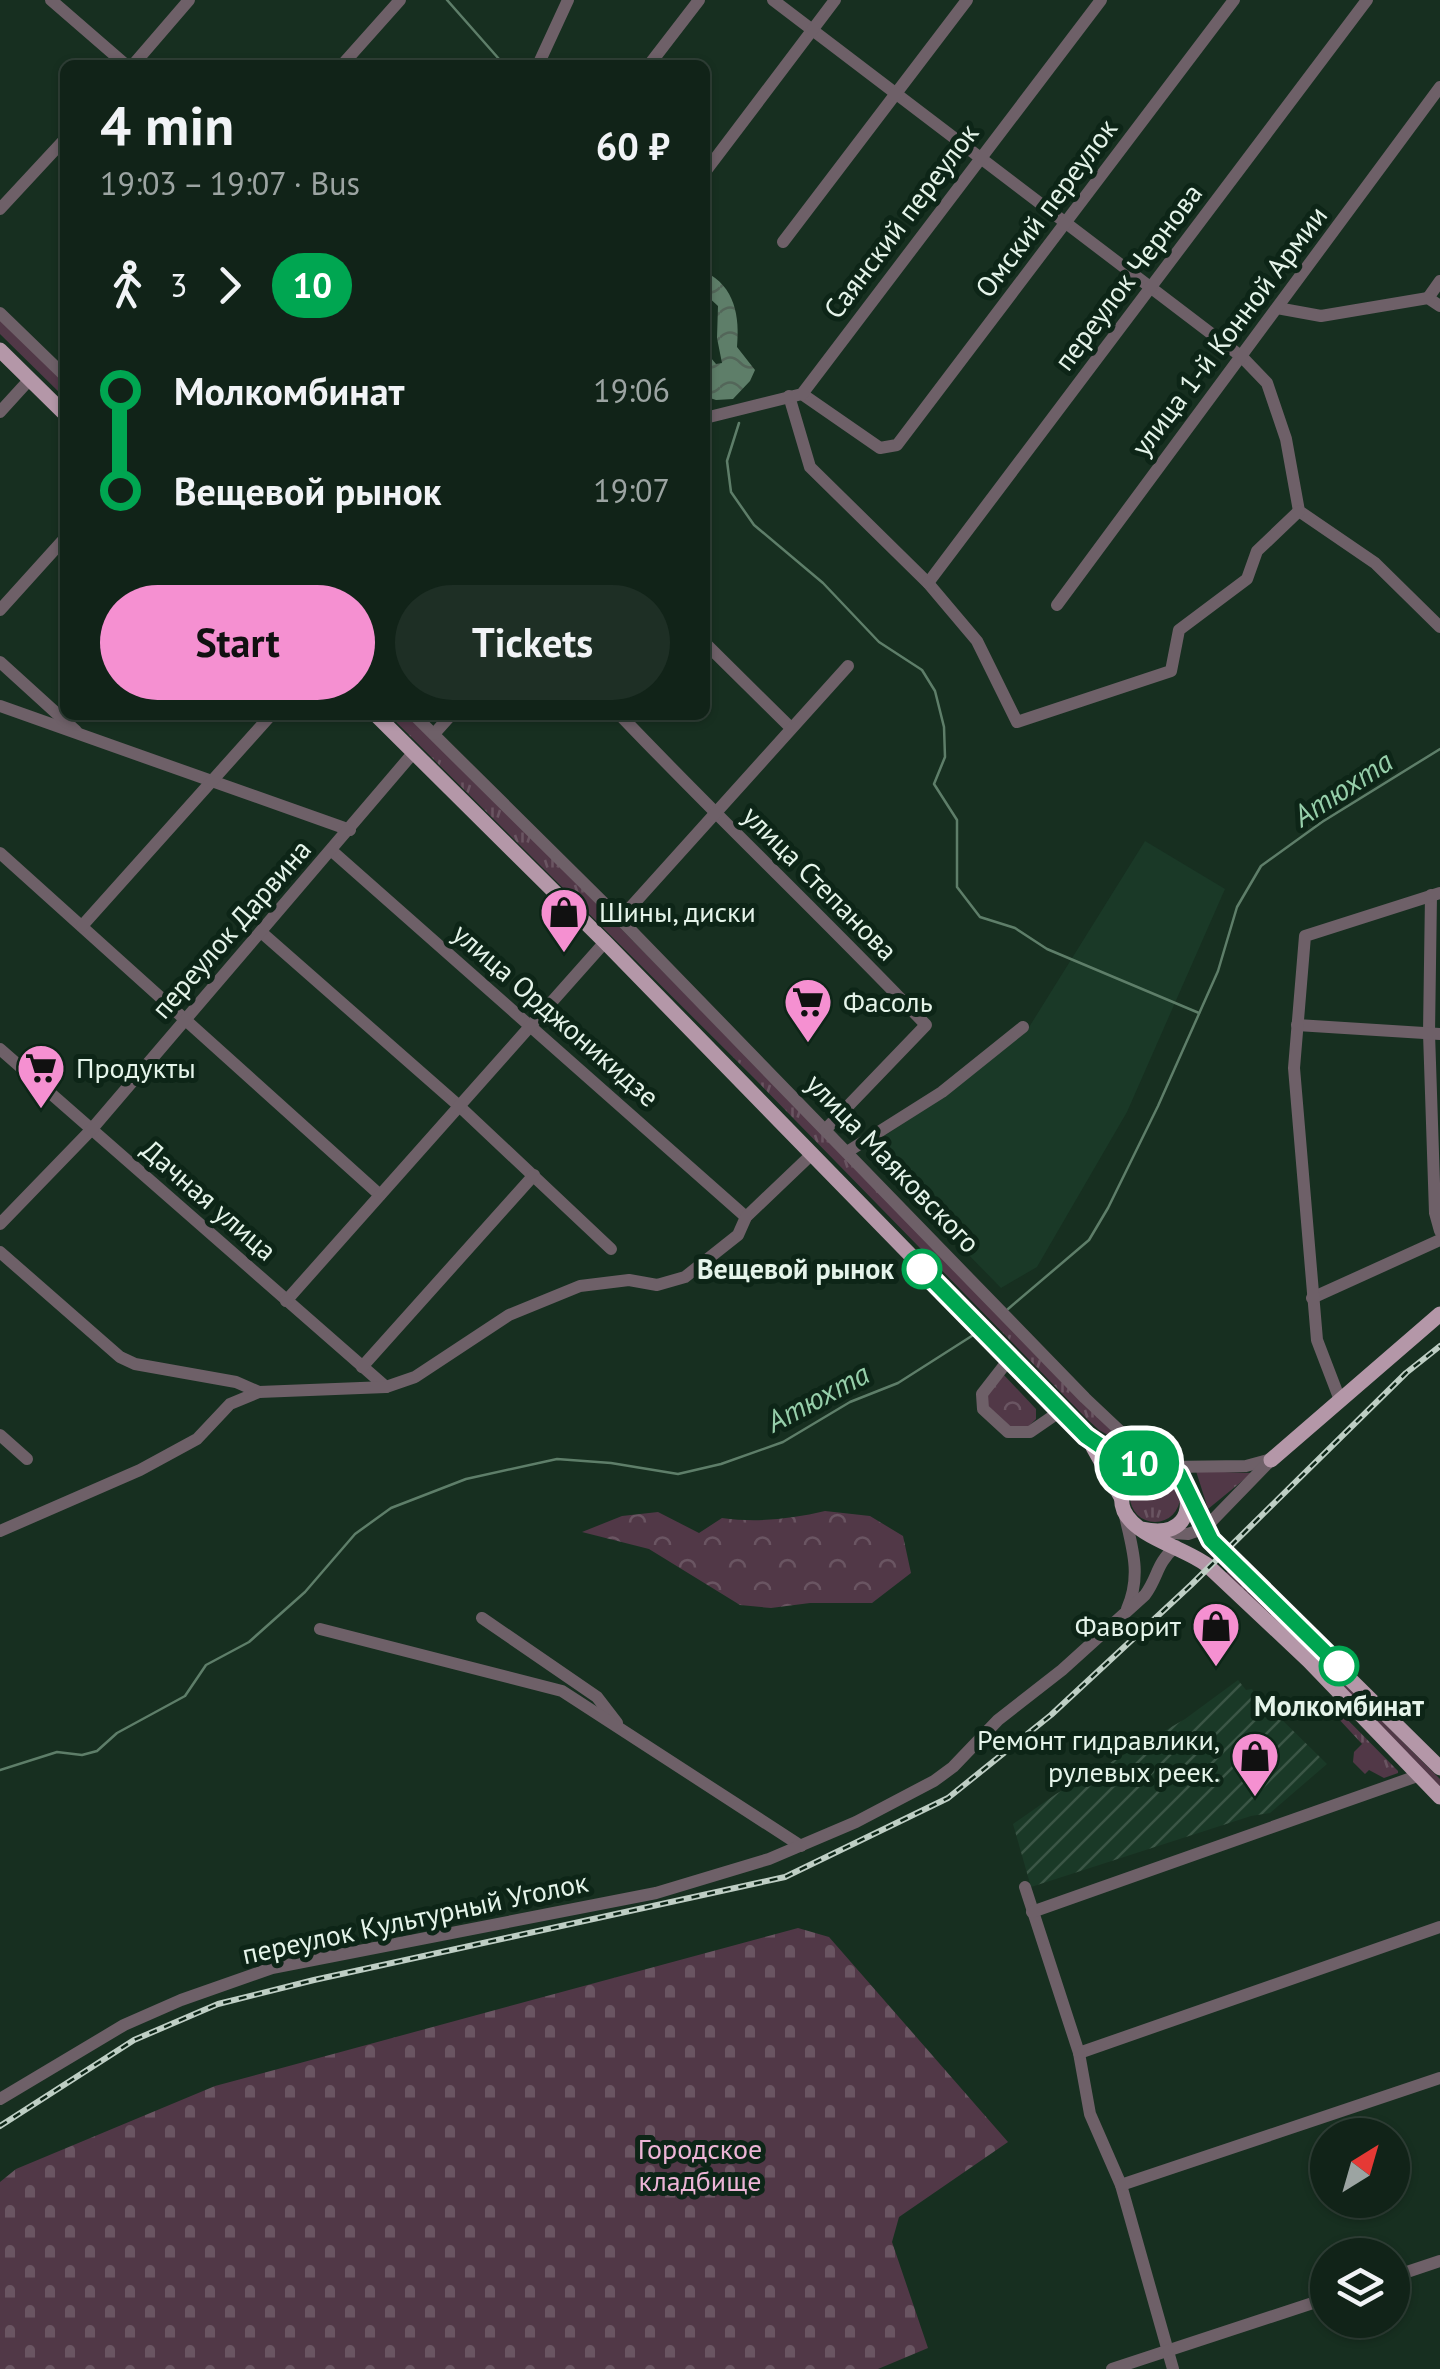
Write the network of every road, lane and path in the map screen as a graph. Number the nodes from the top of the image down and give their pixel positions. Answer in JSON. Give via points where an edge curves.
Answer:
{"nodes":[{"id":1,"x":52,"y":0,"type":"edge"},
{"id":2,"x":189,"y":0,"type":"edge"},
{"id":3,"x":400,"y":0,"type":"edge"},
{"id":4,"x":568,"y":0,"type":"edge"},
{"id":5,"x":699,"y":0,"type":"edge"},
{"id":6,"x":773,"y":0,"type":"edge"},
{"id":7,"x":835,"y":0,"type":"edge"},
{"id":8,"x":968,"y":0,"type":"edge"},
{"id":9,"x":1101,"y":0,"type":"edge"},
{"id":10,"x":1234,"y":0,"type":"edge"},
{"id":11,"x":1367,"y":0,"type":"edge"},
{"id":12,"x":812,"y":30,"type":"junction"},
{"id":13,"x":123,"y":60,"type":"edge"},
{"id":14,"x":134,"y":60,"type":"edge"},
{"id":15,"x":346,"y":60,"type":"edge"},
{"id":16,"x":540,"y":60,"type":"edge"},
{"id":17,"x":653,"y":60,"type":"edge"},
{"id":18,"x":1440,"y":87,"type":"edge"},
{"id":19,"x":897,"y":94,"type":"junction"},
{"id":20,"x":60,"y":143,"type":"edge"},
{"id":21,"x":980,"y":158,"type":"junction"},
{"id":22,"x":710,"y":165,"type":"edge"},
{"id":23,"x":0,"y":209,"type":"edge"},
{"id":24,"x":1066,"y":223,"type":"junction"},
{"id":25,"x":783,"y":242,"type":"dead end"},
{"id":26,"x":1440,"y":281,"type":"edge"},
{"id":27,"x":1150,"y":288,"type":"junction"},
{"id":28,"x":1434,"y":302,"type":"edge"},
{"id":29,"x":1277,"y":308,"type":"junction"},
{"id":30,"x":0,"y":312,"type":"edge"},
{"id":31,"x":0,"y":350,"type":"edge"},
{"id":32,"x":1242,"y":356,"type":"junction"},
{"id":33,"x":60,"y":371,"type":"edge"},
{"id":34,"x":30,"y":380,"type":"junction"},
{"id":35,"x":796,"y":395,"type":"junction"},
{"id":36,"x":60,"y":409,"type":"edge"},
{"id":37,"x":0,"y":412,"type":"edge"},
{"id":38,"x":710,"y":417,"type":"edge"},
{"id":39,"x":1299,"y":511,"type":"junction"},
{"id":40,"x":60,"y":544,"type":"edge"},
{"id":41,"x":928,"y":583,"type":"junction"},
{"id":42,"x":1057,"y":604,"type":"dead end"},
{"id":43,"x":0,"y":610,"type":"edge"},
{"id":44,"x":1440,"y":627,"type":"edge"},
{"id":45,"x":710,"y":648,"type":"edge"},
{"id":46,"x":0,"y":662,"type":"edge"},
{"id":47,"x":848,"y":666,"type":"dead end"},
{"id":48,"x":0,"y":706,"type":"edge"},
{"id":49,"x":60,"y":716,"type":"edge"},
{"id":50,"x":65,"y":720,"type":"edge"},
{"id":51,"x":83,"y":720,"type":"edge"},
{"id":52,"x":267,"y":720,"type":"edge"},
{"id":53,"x":381,"y":720,"type":"edge"},
{"id":54,"x":419,"y":720,"type":"edge"},
{"id":55,"x":447,"y":720,"type":"edge"},
{"id":56,"x":625,"y":720,"type":"edge"},
{"id":57,"x":791,"y":728,"type":"junction"},
{"id":58,"x":78,"y":732,"type":"junction"},
{"id":59,"x":434,"y":734,"type":"junction"},
{"id":60,"x":414,"y":752,"type":"junction"},
{"id":61,"x":211,"y":782,"type":"junction"},
{"id":62,"x":715,"y":815,"type":"junction"},
{"id":63,"x":350,"y":830,"type":"junction"},
{"id":64,"x":332,"y":851,"type":"junction"},
{"id":65,"x":0,"y":853,"type":"edge"},
{"id":66,"x":1436,"y":894,"type":"edge"},
{"id":67,"x":620,"y":920,"type":"junction"},
{"id":68,"x":82,"y":926,"type":"junction"},
{"id":69,"x":261,"y":932,"type":"junction"},
{"id":70,"x":605,"y":942,"type":"junction"},
{"id":71,"x":185,"y":1018,"type":"junction"},
{"id":72,"x":530,"y":1024,"type":"junction"},
{"id":73,"x":1298,"y":1025,"type":"junction"},
{"id":74,"x":1023,"y":1027,"type":"dead end"},
{"id":75,"x":1435,"y":1034,"type":"edge"},
{"id":76,"x":0,"y":1049,"type":"edge"},
{"id":77,"x":458,"y":1104,"type":"junction"},
{"id":78,"x":91,"y":1130,"type":"junction"},
{"id":79,"x":826,"y":1130,"type":"junction"},
{"id":80,"x":847,"y":1152,"type":"junction"},
{"id":81,"x":811,"y":1155,"type":"junction"},
{"id":82,"x":534,"y":1175,"type":"junction"},
{"id":83,"x":380,"y":1195,"type":"junction"},
{"id":84,"x":746,"y":1217,"type":"junction"},
{"id":85,"x":0,"y":1224,"type":"edge"},
{"id":86,"x":1440,"y":1232,"type":"edge"},
{"id":87,"x":1440,"y":1240,"type":"edge"},
{"id":88,"x":611,"y":1250,"type":"dead end"},
{"id":89,"x":0,"y":1252,"type":"edge"},
{"id":90,"x":1312,"y":1298,"type":"junction"},
{"id":91,"x":286,"y":1302,"type":"junction"},
{"id":92,"x":1440,"y":1314,"type":"edge"},
{"id":93,"x":1006,"y":1354,"type":"junction"},
{"id":94,"x":362,"y":1367,"type":"junction"},
{"id":95,"x":386,"y":1387,"type":"junction"},
{"id":96,"x":259,"y":1392,"type":"junction"},
{"id":97,"x":1340,"y":1400,"type":"junction"},
{"id":98,"x":1062,"y":1410,"type":"junction"},
{"id":99,"x":0,"y":1435,"type":"edge"},
{"id":100,"x":1086,"y":1436,"type":"junction"},
{"id":101,"x":27,"y":1459,"type":"dead end"},
{"id":102,"x":1270,"y":1460,"type":"junction"},
{"id":103,"x":1161,"y":1465,"type":"junction"},
{"id":104,"x":1186,"y":1485,"type":"junction"},
{"id":105,"x":1122,"y":1504,"type":"junction"},
{"id":106,"x":1205,"y":1528,"type":"junction"},
{"id":107,"x":0,"y":1530,"type":"edge"},
{"id":108,"x":1148,"y":1530,"type":"junction"},
{"id":109,"x":1176,"y":1546,"type":"junction"},
{"id":110,"x":1126,"y":1612,"type":"junction"},
{"id":111,"x":482,"y":1618,"type":"dead end"},
{"id":112,"x":320,"y":1629,"type":"dead end"},
{"id":113,"x":625,"y":1733,"type":"junction"},
{"id":114,"x":1440,"y":1768,"type":"edge"},
{"id":115,"x":1420,"y":1775,"type":"junction"},
{"id":116,"x":1440,"y":1796,"type":"edge"},
{"id":117,"x":801,"y":1846,"type":"junction"},
{"id":118,"x":1025,"y":1887,"type":"dead end"},
{"id":119,"x":1032,"y":1912,"type":"junction"},
{"id":120,"x":1440,"y":1927,"type":"edge"},
{"id":121,"x":1079,"y":2052,"type":"junction"},
{"id":122,"x":1440,"y":2078,"type":"edge"},
{"id":123,"x":0,"y":2100,"type":"edge"},
{"id":124,"x":1121,"y":2186,"type":"junction"},
{"id":125,"x":1440,"y":2261,"type":"edge"},
{"id":126,"x":1410,"y":2271,"type":"edge"},
{"id":127,"x":1310,"y":2304,"type":"edge"},
{"id":128,"x":1168,"y":2350,"type":"junction"},
{"id":129,"x":1112,"y":2369,"type":"edge"},
{"id":130,"x":1173,"y":2369,"type":"edge"}],
"edges":[{"from":1,"to":13,"type":"street"},
{"from":2,"to":14,"type":"street"},
{"from":3,"to":15,"type":"street"},
{"from":4,"to":16,"type":"street"},
{"from":5,"to":17,"type":"street"},
{"from":6,"to":12,"type":"street"},
{"from":7,"to":12,"type":"street"},
{"from":8,"to":19,"type":"street"},
{"from":9,"to":21,"type":"street","name":"Саянский переулок"},
{"from":10,"to":24,"type":"street","name":"Омский переулок"},
{"from":11,"to":27,"type":"street","name":"переулок Чернова"},
{"from":12,"to":19,"type":"street"},
{"from":12,"to":22,"type":"street"},
{"from":18,"to":29,"type":"street","name":"улица 1-й Конной Армии"},
{"from":19,"to":21,"type":"street"},
{"from":19,"to":25,"type":"street"},
{"from":20,"to":23,"type":"street"},
{"from":21,"to":24,"type":"street"},
{"from":21,"to":35,"type":"street","name":"Саянский переулок"},
{"from":24,"to":27,"type":"street"},
{"from":24,"to":35,"type":"street","name":"Омский переулок","via":[[896,445],[880,448]]},
{"from":26,"to":28,"type":"street"},
{"from":27,"to":32,"type":"street"},
{"from":27,"to":41,"type":"street","name":"переулок Чернова"},
{"from":28,"to":29,"type":"street","via":[[1320,316]]},
{"from":29,"to":32,"type":"street","name":"улица 1-й Конной Армии"},
{"from":30,"to":33,"type":"street"},
{"from":31,"to":34,"type":"main road"},
{"from":32,"to":39,"type":"street","via":[[1267,383]]},
{"from":32,"to":42,"type":"street","name":"улица 1-й Конной Армии"},
{"from":34,"to":36,"type":"main road"},
{"from":34,"to":37,"type":"street"},
{"from":35,"to":38,"type":"street"},
{"from":35,"to":41,"type":"street","via":[[810,466]]},
{"from":39,"to":41,"type":"street","via":[[1258,551],[1247,580],[1178,630],[1171,671],[1016,722],[977,641]]},
{"from":39,"to":44,"type":"street","via":[[1375,563]]},
{"from":40,"to":43,"type":"street"},
{"from":45,"to":57,"type":"street"},
{"from":46,"to":49,"type":"street"},
{"from":47,"to":57,"type":"street"},
{"from":48,"to":58,"type":"street"},
{"from":50,"to":58,"type":"street"},
{"from":51,"to":58,"type":"street"},
{"from":52,"to":61,"type":"street"},
{"from":53,"to":60,"type":"main road","name":"улица Маяковского"},
{"from":54,"to":59,"type":"street","name":"улица Маяковского"},
{"from":55,"to":59,"type":"street"},
{"from":56,"to":62,"type":"street","name":"улица Степанова"},
{"from":57,"to":62,"type":"street"},
{"from":58,"to":61,"type":"street"},
{"from":59,"to":67,"type":"street","name":"улица Маяковского"},
{"from":60,"to":63,"type":"street","name":"переулок Дарвина"},
{"from":60,"to":70,"type":"main road","name":"улица Маяковского"},
{"from":61,"to":63,"type":"street"},
{"from":61,"to":68,"type":"street"},
{"from":62,"to":67,"type":"street"},
{"from":62,"to":79,"type":"street","name":"улица Степанова","via":[[926,1025]]},
{"from":63,"to":64,"type":"street","name":"переулок Дарвина"},
{"from":64,"to":69,"type":"street","name":"переулок Дарвина"},
{"from":64,"to":72,"type":"street","name":"улица Орджоникидзе"},
{"from":65,"to":68,"type":"street"},
{"from":66,"to":73,"type":"street","via":[[1305,936]]},
{"from":66,"to":75,"type":"street"},
{"from":67,"to":79,"type":"street","name":"улица Маяковского"},
{"from":68,"to":71,"type":"street"},
{"from":69,"to":71,"type":"street","name":"переулок Дарвина"},
{"from":69,"to":77,"type":"street"},
{"from":70,"to":72,"type":"street"},
{"from":70,"to":81,"type":"main road","name":"улица Маяковского"},
{"from":71,"to":78,"type":"street","name":"переулок Дарвина"},
{"from":71,"to":83,"type":"street"},
{"from":72,"to":77,"type":"street"},
{"from":72,"to":84,"type":"street","name":"улица Орджоникидзе"},
{"from":73,"to":75,"type":"street"},
{"from":73,"to":90,"type":"street","via":[[1294,1068]]},
{"from":74,"to":80,"type":"street","via":[[942,1092]]},
{"from":75,"to":86,"type":"street"},
{"from":76,"to":78,"type":"street","name":"Дачная улица"},
{"from":77,"to":82,"type":"street"},
{"from":77,"to":83,"type":"street"},
{"from":78,"to":85,"type":"street","name":"переулок Дарвина"},
{"from":78,"to":91,"type":"street","name":"Дачная улица"},
{"from":79,"to":80,"type":"street","name":"улица Маяковского"},
{"from":80,"to":103,"type":"street","name":"улица Маяковского"},
{"from":81,"to":84,"type":"street"},
{"from":81,"to":93,"type":"main road","name":"улица Маяковского"},
{"from":82,"to":88,"type":"street"},
{"from":82,"to":94,"type":"street"},
{"from":83,"to":91,"type":"street"},
{"from":84,"to":95,"type":"street","via":[[738,1235],[685,1277],[658,1285],[629,1280],[580,1286],[509,1316],[415,1377]]},
{"from":87,"to":90,"type":"street"},
{"from":89,"to":96,"type":"street","via":[[120,1356]]},
{"from":90,"to":97,"type":"street","via":[[1317,1340]]},
{"from":91,"to":94,"type":"street","name":"Дачная улица"},
{"from":92,"to":97,"type":"main road"},
{"from":93,"to":98,"type":"main road","name":"улица Маяковского"},
{"from":93,"to":98,"type":"street","via":[[982,1394],[983,1408],[1008,1432],[1030,1432]]},
{"from":94,"to":95,"type":"street","name":"Дачная улица"},
{"from":95,"to":96,"type":"street"},
{"from":96,"to":107,"type":"street","via":[[230,1404],[198,1439],[140,1470]]},
{"from":97,"to":102,"type":"main road"},
{"from":98,"to":100,"type":"main road","name":"улица Маяковского"},
{"from":99,"to":101,"type":"street"},
{"from":100,"to":103,"type":"main road","name":"улица Маяковского","via":[[1124,1462]]},
{"from":100,"to":105,"type":"main road","name":"улица Маяковского"},
{"from":102,"to":103,"type":"street"},
{"from":102,"to":106,"type":"street"},
{"from":103,"to":104,"type":"main road"},
{"from":103,"to":105,"type":"main road","via":[[1132,1473]]},
{"from":104,"to":106,"type":"main road"},
{"from":104,"to":108,"type":"main road","via":[[1179,1522]]},
{"from":105,"to":108,"type":"main road","via":[[1131,1521]]},
{"from":105,"to":110,"type":"street","via":[[1137,1582]]},
{"from":106,"to":108,"type":"street","via":[[1188,1534]]},
{"from":106,"to":114,"type":"main road","via":[[1221,1552]]},
{"from":108,"to":109,"type":"main road"},
{"from":109,"to":110,"type":"street","name":"переулок Культурный Уголок","via":[[1157,1567],[1146,1595]]},
{"from":109,"to":115,"type":"main road","via":[[1208,1564]]},
{"from":110,"to":117,"type":"street","name":"переулок Культурный Уголок","via":[[934,1781]]},
{"from":111,"to":113,"type":"street","via":[[598,1697]]},
{"from":112,"to":113,"type":"street","via":[[562,1691]]},
{"from":113,"to":117,"type":"street"},
{"from":115,"to":116,"type":"main road"},
{"from":115,"to":119,"type":"street"},
{"from":117,"to":123,"type":"street","name":"переулок Культурный Уголок","via":[[656,1893],[272,1968],[124,2025]]},
{"from":118,"to":119,"type":"street"},
{"from":119,"to":121,"type":"street"},
{"from":120,"to":121,"type":"street"},
{"from":121,"to":124,"type":"street","via":[[1090,2114]]},
{"from":122,"to":124,"type":"street"},
{"from":124,"to":128,"type":"street"},
{"from":125,"to":126,"type":"street"},
{"from":127,"to":128,"type":"street"},
{"from":128,"to":129,"type":"street"},
{"from":128,"to":130,"type":"street"}]}
